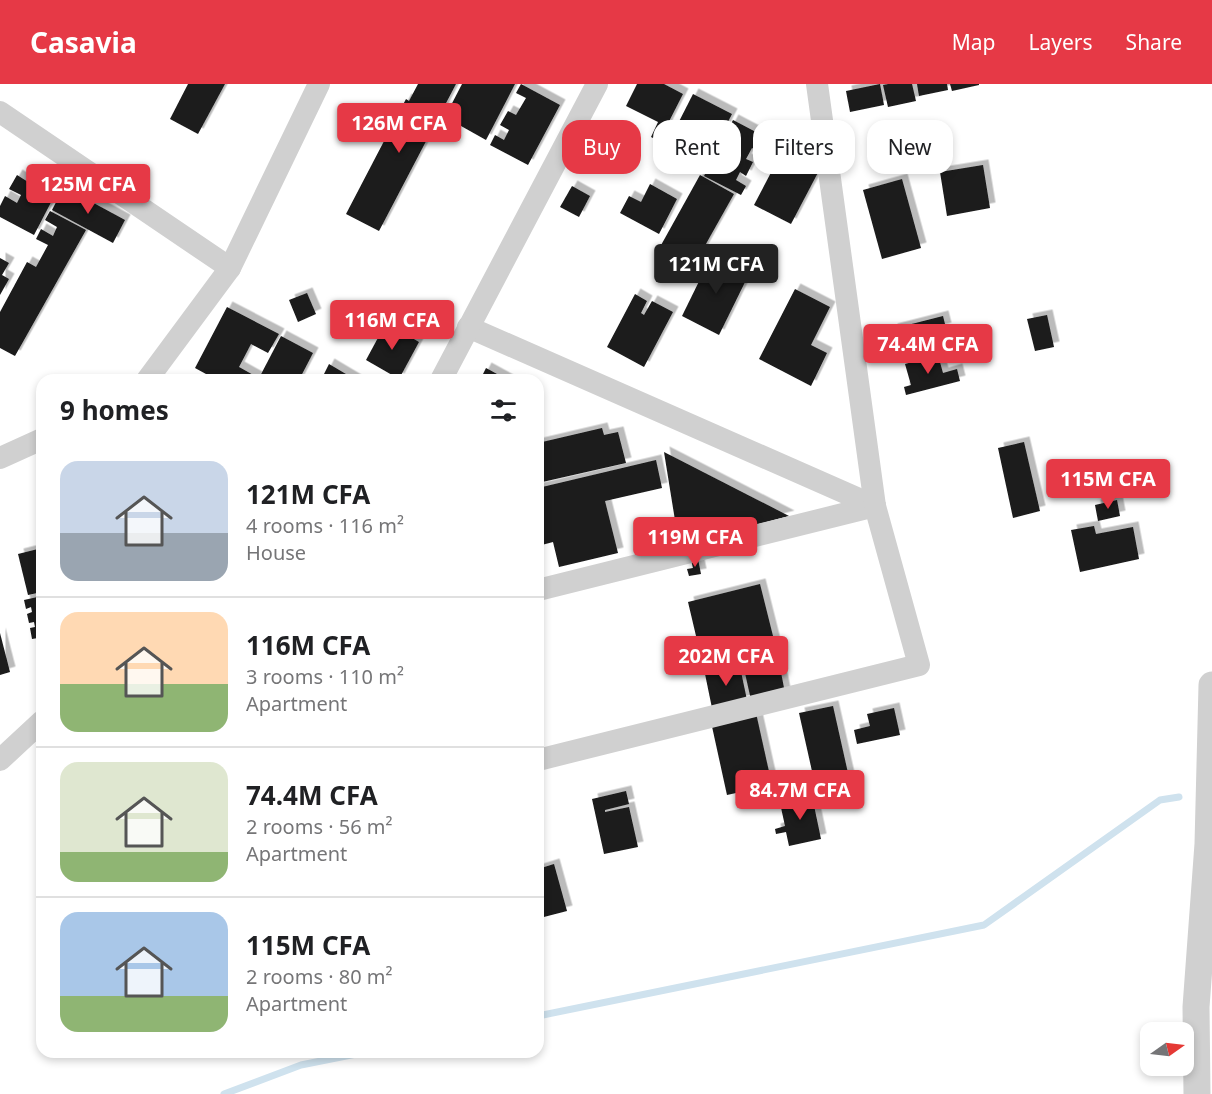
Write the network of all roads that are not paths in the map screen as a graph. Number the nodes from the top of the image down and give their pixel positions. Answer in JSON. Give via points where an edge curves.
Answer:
{"nodes":[{"id":1,"x":319,"y":84,"type":"edge"},
{"id":2,"x":597,"y":84,"type":"edge"},
{"id":3,"x":817,"y":84,"type":"edge"},
{"id":4,"x":0,"y":112,"type":"edge"},
{"id":5,"x":230,"y":268,"type":"junction"},
{"id":6,"x":468,"y":327,"type":"junction"},
{"id":7,"x":151,"y":374,"type":"edge"},
{"id":8,"x":444,"y":374,"type":"edge"},
{"id":9,"x":36,"y":442,"type":"edge"},
{"id":10,"x":0,"y":458,"type":"edge"},
{"id":11,"x":875,"y":506,"type":"junction"},
{"id":12,"x":544,"y":589,"type":"edge"},
{"id":13,"x":1212,"y":685,"type":"edge"},
{"id":14,"x":36,"y":727,"type":"edge"},
{"id":15,"x":544,"y":758,"type":"edge"},
{"id":16,"x":0,"y":760,"type":"edge"},
{"id":17,"x":1197,"y":1094,"type":"edge"}],
"edges":[{"from":1,"to":5,"type":"street"},
{"from":2,"to":6,"type":"street"},
{"from":3,"to":11,"type":"street"},
{"from":4,"to":5,"type":"street"},
{"from":5,"to":7,"type":"street"},
{"from":6,"to":8,"type":"street"},
{"from":6,"to":11,"type":"street"},
{"from":9,"to":10,"type":"street"},
{"from":11,"to":12,"type":"street"},
{"from":11,"to":15,"type":"street","via":[[919,665]]},
{"from":13,"to":17,"type":"street","via":[[1208,844],[1196,1007]]},
{"from":14,"to":16,"type":"street"}]}
